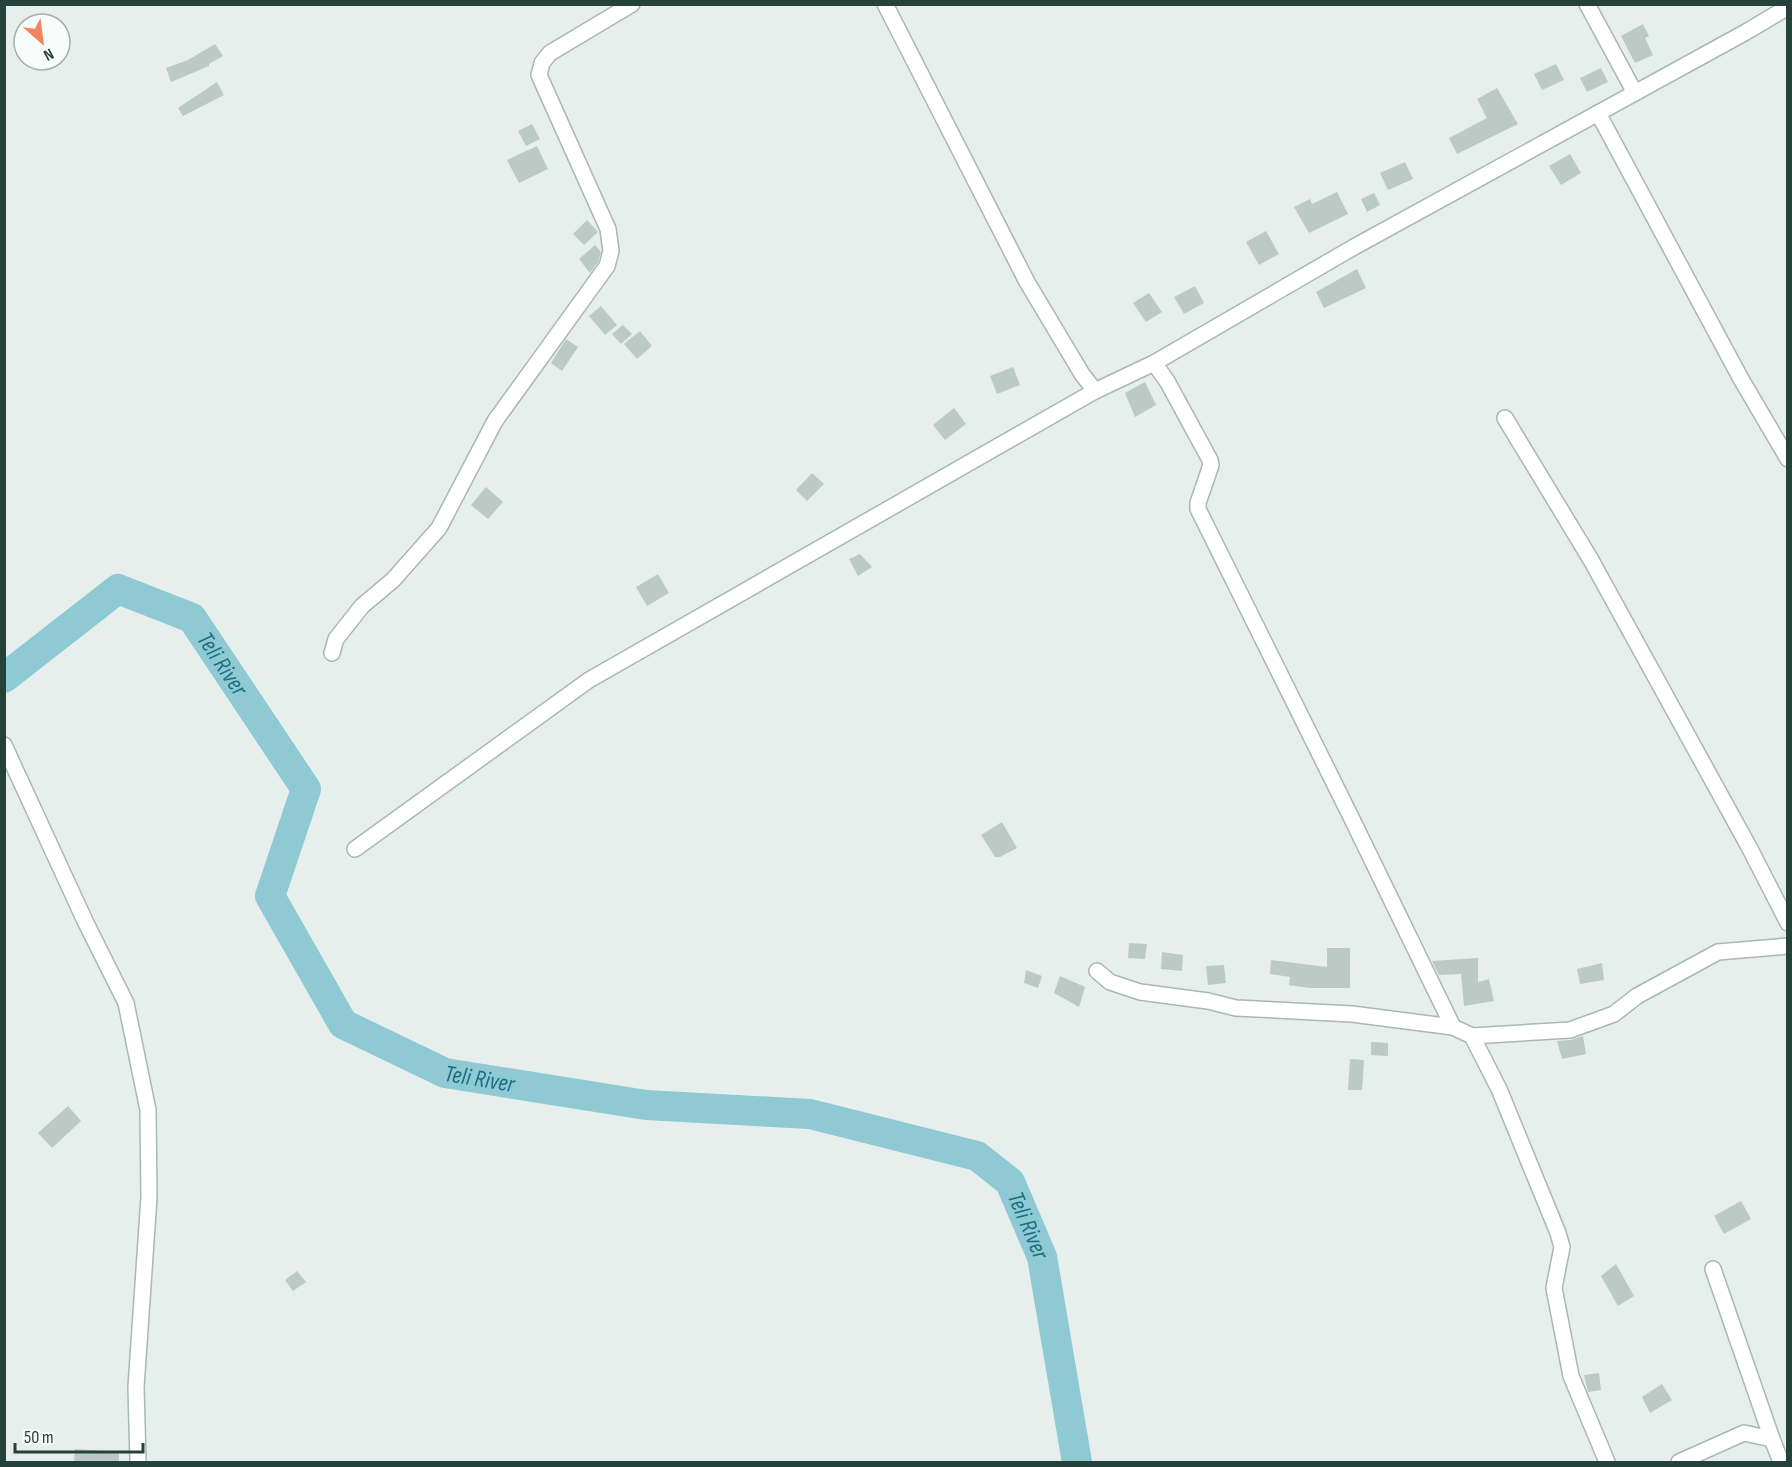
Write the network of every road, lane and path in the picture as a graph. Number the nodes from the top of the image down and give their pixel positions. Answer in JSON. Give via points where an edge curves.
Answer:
{"nodes":[{"id":1,"x":632,"y":4,"type":"edge"},
{"id":2,"x":885,"y":4,"type":"edge"},
{"id":3,"x":1587,"y":4,"type":"edge"},
{"id":4,"x":1788,"y":7,"type":"edge"},
{"id":5,"x":1635,"y":93,"type":"junction"},
{"id":6,"x":1598,"y":113,"type":"junction"},
{"id":7,"x":1154,"y":363,"type":"junction"},
{"id":8,"x":1095,"y":391,"type":"junction"},
{"id":9,"x":1505,"y":418,"type":"dead end"},
{"id":10,"x":1788,"y":459,"type":"edge"},
{"id":11,"x":332,"y":653,"type":"dead end"},
{"id":12,"x":4,"y":745,"type":"edge"},
{"id":13,"x":355,"y":849,"type":"dead end"},
{"id":14,"x":1788,"y":923,"type":"edge"},
{"id":15,"x":1788,"y":946,"type":"edge"},
{"id":16,"x":1097,"y":971,"type":"dead end"},
{"id":17,"x":1453,"y":1027,"type":"junction"},
{"id":18,"x":1472,"y":1036,"type":"junction"},
{"id":19,"x":1713,"y":1269,"type":"dead end"},
{"id":20,"x":1772,"y":1439,"type":"junction"},
{"id":21,"x":138,"y":1462,"type":"edge"},
{"id":22,"x":1607,"y":1462,"type":"edge"},
{"id":23,"x":1679,"y":1462,"type":"edge"},
{"id":24,"x":1781,"y":1462,"type":"edge"}],
"edges":[{"from":1,"to":11,"type":"street","via":[[550,53],[539,75],[608,229],[611,251],[607,266],[495,421],[439,528],[393,580],[362,606],[336,639]]},
{"from":2,"to":8,"type":"street","via":[[1027,282]]},
{"from":3,"to":5,"type":"street"},
{"from":4,"to":5,"type":"street"},
{"from":5,"to":6,"type":"street"},
{"from":6,"to":7,"type":"street"},
{"from":6,"to":10,"type":"street","via":[[1741,380]]},
{"from":7,"to":8,"type":"street"},
{"from":7,"to":17,"type":"street","via":[[1212,465],[1198,509]]},
{"from":8,"to":13,"type":"street","via":[[589,680]]},
{"from":9,"to":14,"type":"street","via":[[1591,560]]},
{"from":12,"to":21,"type":"street","via":[[126,1003],[148,1110],[149,1197],[136,1386]]},
{"from":15,"to":18,"type":"street","via":[[1718,952],[1637,996],[1614,1014],[1570,1030]]},
{"from":16,"to":17,"type":"street","via":[[1110,982],[1140,992],[1236,1008],[1352,1014]]},
{"from":17,"to":18,"type":"street"},
{"from":18,"to":22,"type":"street","via":[[1499,1089],[1558,1233],[1562,1247],[1554,1288],[1570,1376]]},
{"from":19,"to":20,"type":"street"},
{"from":20,"to":23,"type":"street","via":[[1744,1433]]},
{"from":20,"to":24,"type":"street"}]}
